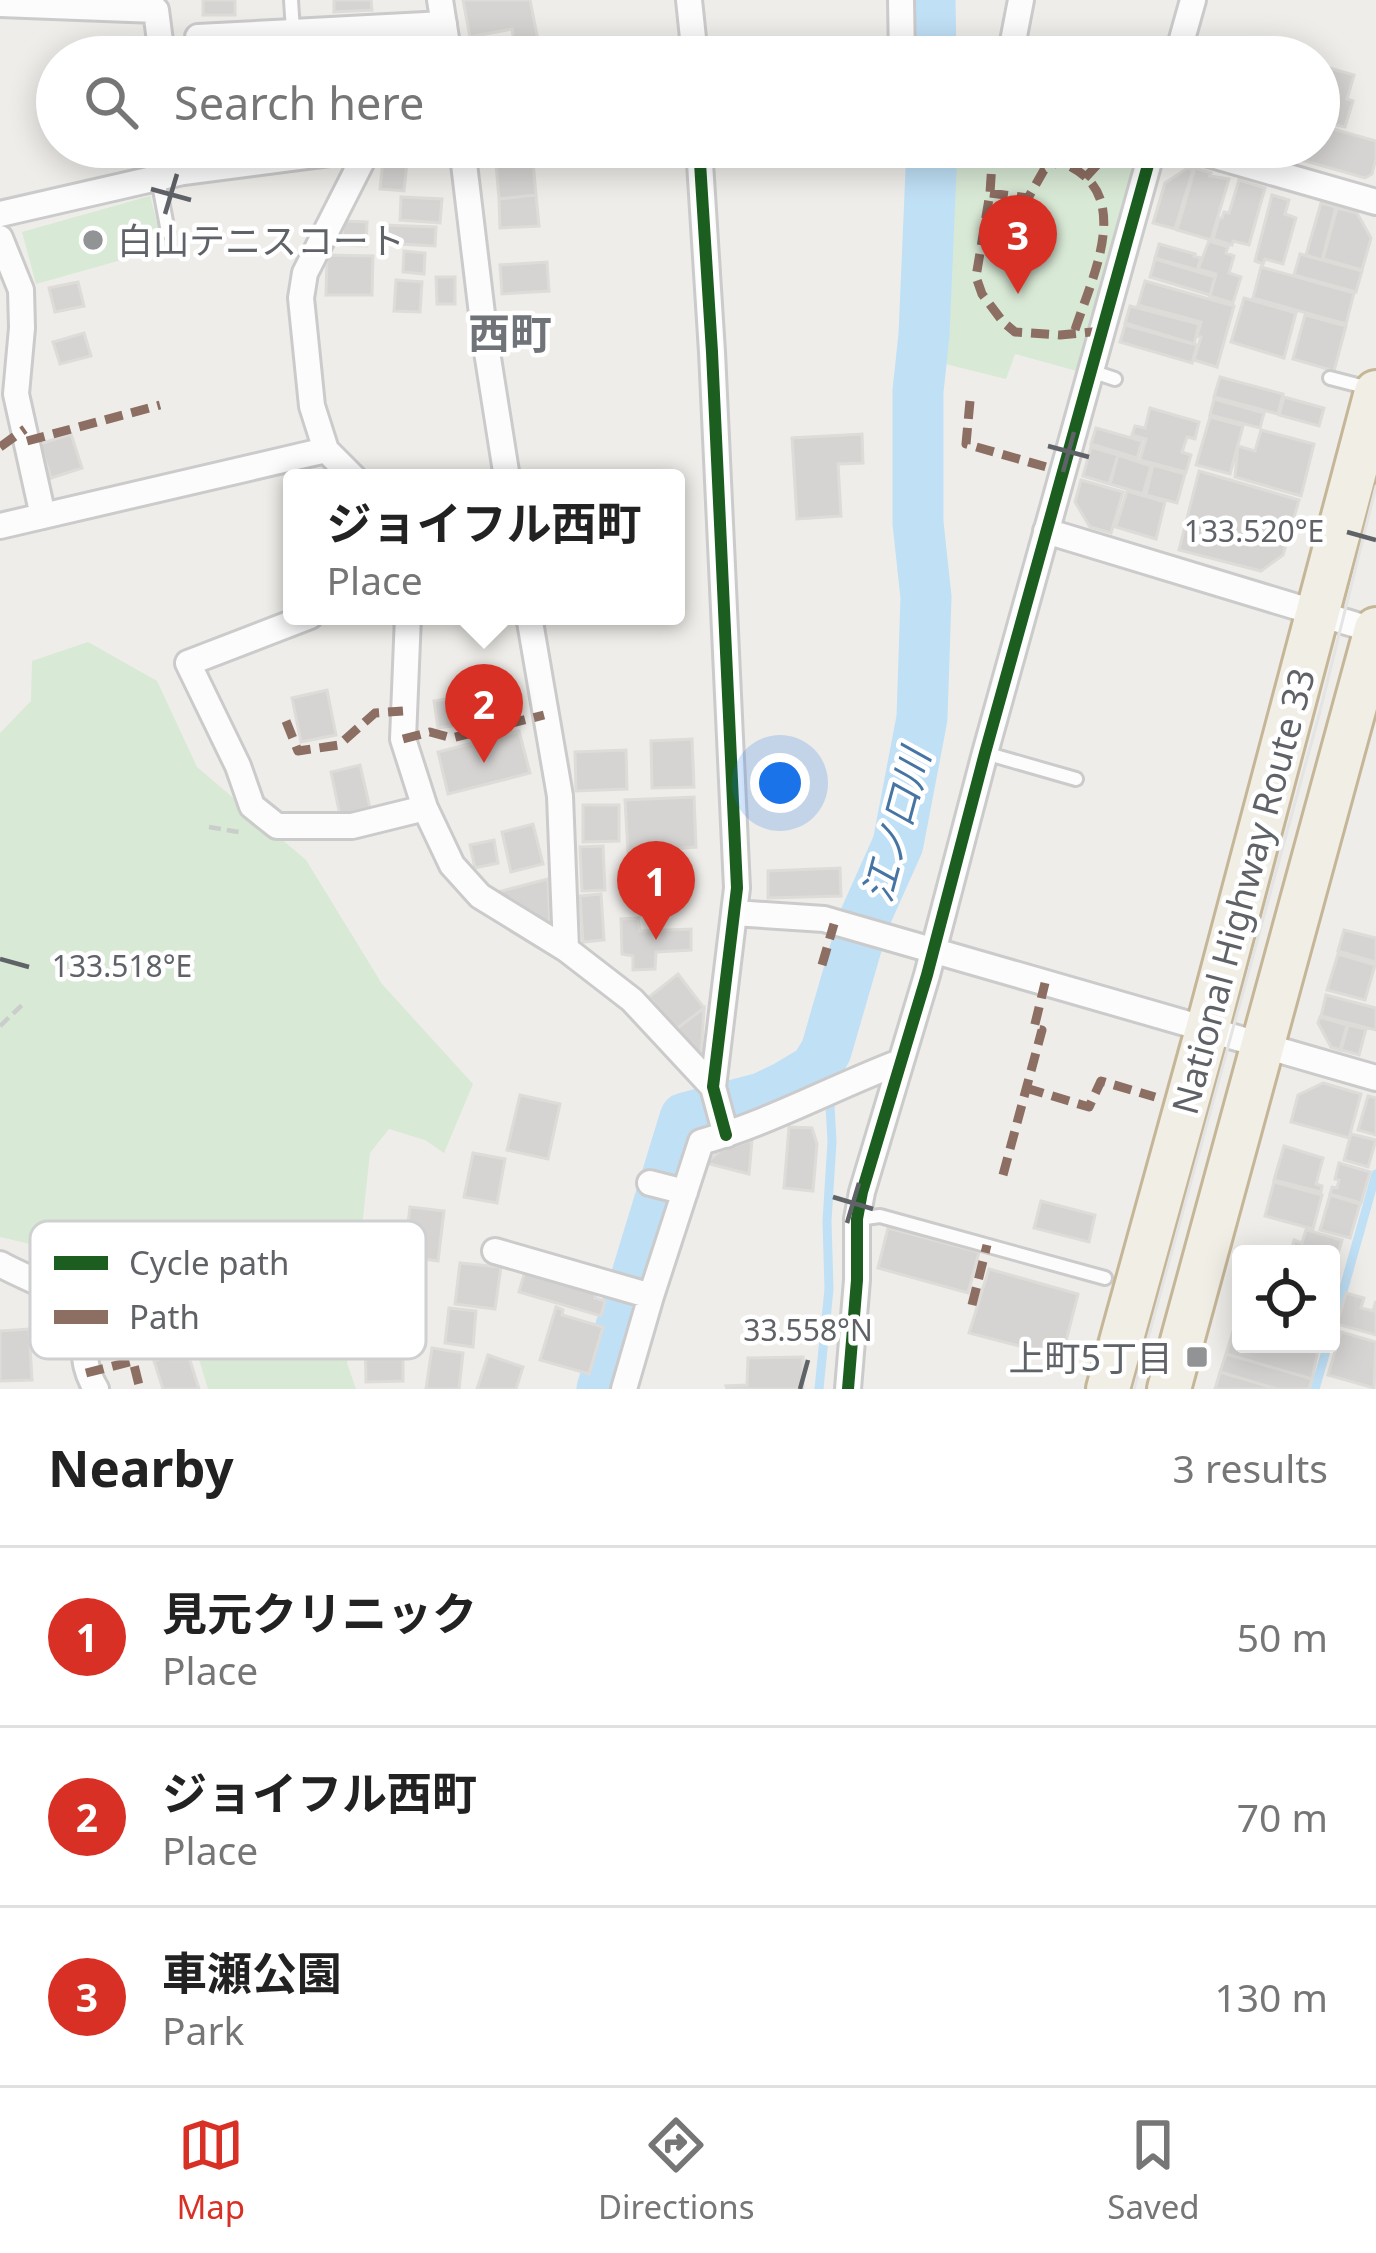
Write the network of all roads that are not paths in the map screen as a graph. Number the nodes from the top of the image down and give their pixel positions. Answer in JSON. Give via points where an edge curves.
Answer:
{"nodes":[{"id":1,"x":291,"y":0,"type":"edge"},
{"id":2,"x":688,"y":0,"type":"edge"},
{"id":3,"x":901,"y":0,"type":"edge"},
{"id":4,"x":1021,"y":0,"type":"edge"},
{"id":5,"x":1193,"y":0,"type":"edge"},
{"id":6,"x":0,"y":4,"type":"edge"},
{"id":7,"x":442,"y":12,"type":"edge"},
{"id":8,"x":292,"y":31,"type":"junction"},
{"id":9,"x":159,"y":36,"type":"edge"},
{"id":10,"x":214,"y":36,"type":"edge"},
{"id":11,"x":692,"y":36,"type":"edge"},
{"id":12,"x":902,"y":36,"type":"edge"},
{"id":13,"x":1014,"y":36,"type":"edge"},
{"id":14,"x":1183,"y":36,"type":"edge"},
{"id":15,"x":166,"y":168,"type":"edge"},
{"id":16,"x":173,"y":168,"type":"edge"},
{"id":17,"x":358,"y":168,"type":"edge"},
{"id":18,"x":465,"y":168,"type":"edge"},
{"id":19,"x":699,"y":168,"type":"edge"},
{"id":20,"x":1147,"y":168,"type":"edge"},
{"id":21,"x":1257,"y":168,"type":"edge"},
{"id":22,"x":1376,"y":202,"type":"edge"},
{"id":23,"x":0,"y":214,"type":"edge"},
{"id":24,"x":168,"y":232,"type":"dead end"},
{"id":25,"x":0,"y":238,"type":"edge"},
{"id":26,"x":1090,"y":371,"type":"junction"},
{"id":27,"x":1330,"y":378,"type":"dead end"},
{"id":28,"x":1115,"y":380,"type":"dead end"},
{"id":29,"x":1376,"y":391,"type":"edge"},
{"id":30,"x":326,"y":450,"type":"junction"},
{"id":31,"x":345,"y":469,"type":"edge"},
{"id":32,"x":506,"y":469,"type":"edge"},
{"id":33,"x":43,"y":516,"type":"junction"},
{"id":34,"x":0,"y":526,"type":"edge"},
{"id":35,"x":1046,"y":532,"type":"junction"},
{"id":36,"x":1317,"y":613,"type":"junction"},
{"id":37,"x":287,"y":625,"type":"edge"},
{"id":38,"x":408,"y":625,"type":"edge"},
{"id":39,"x":531,"y":625,"type":"edge"},
{"id":40,"x":1376,"y":631,"type":"edge"},
{"id":41,"x":985,"y":753,"type":"junction"},
{"id":42,"x":1076,"y":779,"type":"dead end"},
{"id":43,"x":425,"y":808,"type":"junction"},
{"id":44,"x":734,"y":913,"type":"junction"},
{"id":45,"x":566,"y":949,"type":"junction"},
{"id":46,"x":933,"y":951,"type":"junction"},
{"id":47,"x":1207,"y":1030,"type":"junction"},
{"id":48,"x":1261,"y":1046,"type":"junction"},
{"id":49,"x":900,"y":1062,"type":"junction"},
{"id":50,"x":1376,"y":1078,"type":"edge"},
{"id":51,"x":713,"y":1087,"type":"junction"},
{"id":52,"x":724,"y":1130,"type":"junction"},
{"id":53,"x":857,"y":1219,"type":"junction"},
{"id":54,"x":495,"y":1252,"type":"dead end"},
{"id":55,"x":0,"y":1264,"type":"edge"},
{"id":56,"x":1106,"y":1278,"type":"dead end"},
{"id":57,"x":30,"y":1280,"type":"edge"},
{"id":58,"x":637,"y":1293,"type":"junction"},
{"id":59,"x":85,"y":1359,"type":"edge"},
{"id":60,"x":96,"y":1389,"type":"edge"},
{"id":61,"x":624,"y":1389,"type":"edge"},
{"id":62,"x":848,"y":1389,"type":"edge"},
{"id":63,"x":1108,"y":1389,"type":"edge"},
{"id":64,"x":1169,"y":1389,"type":"edge"}],
"edges":[{"from":1,"to":8,"type":"lane"},
{"from":2,"to":11,"type":"street"},
{"from":3,"to":12,"type":"street"},
{"from":4,"to":13,"type":"street"},
{"from":5,"to":14,"type":"street"},
{"from":6,"to":9,"type":"street","via":[[156,10]]},
{"from":7,"to":8,"type":"street"},
{"from":8,"to":10,"type":"street"},
{"from":15,"to":23,"type":"street"},
{"from":16,"to":24,"type":"lane"},
{"from":17,"to":30,"type":"street","via":[[305,273],[301,298],[312,406]]},
{"from":18,"to":32,"type":"street"},
{"from":19,"to":44,"type":"street"},
{"from":20,"to":26,"type":"street"},
{"from":21,"to":22,"type":"street"},
{"from":25,"to":33,"type":"street","via":[[21,290],[16,394]]},
{"from":26,"to":28,"type":"lane"},
{"from":26,"to":35,"type":"street"},
{"from":27,"to":29,"type":"lane"},
{"from":29,"to":36,"type":"highway","name":"National Highway Route 33"},
{"from":30,"to":31,"type":"street"},
{"from":30,"to":33,"type":"street"},
{"from":33,"to":34,"type":"street"},
{"from":35,"to":36,"type":"street"},
{"from":35,"to":41,"type":"street"},
{"from":36,"to":40,"type":"street"},
{"from":36,"to":47,"type":"highway","name":"National Highway Route 33"},
{"from":37,"to":43,"type":"street","via":[[188,663],[252,806],[277,826],[352,826]]},
{"from":38,"to":43,"type":"street","via":[[403,740]]},
{"from":39,"to":45,"type":"street","via":[[560,796]]},
{"from":40,"to":48,"type":"highway","name":"National Highway Route 33"},
{"from":41,"to":42,"type":"lane"},
{"from":41,"to":46,"type":"street"},
{"from":43,"to":45,"type":"street","via":[[452,865],[480,896]]},
{"from":44,"to":46,"type":"street","via":[[824,920]]},
{"from":44,"to":51,"type":"street"},
{"from":45,"to":51,"type":"street","via":[[632,1000]]},
{"from":46,"to":47,"type":"street"},
{"from":46,"to":49,"type":"street"},
{"from":47,"to":48,"type":"street"},
{"from":47,"to":63,"type":"highway","name":"National Highway Route 33"},
{"from":48,"to":50,"type":"street"},
{"from":48,"to":64,"type":"highway","name":"National Highway Route 33"},
{"from":49,"to":52,"type":"street","via":[[758,1125]]},
{"from":49,"to":53,"type":"street"},
{"from":51,"to":52,"type":"street"},
{"from":52,"to":58,"type":"street","via":[[701,1142],[670,1188]]},
{"from":53,"to":56,"type":"lane","via":[[880,1216]]},
{"from":53,"to":62,"type":"street"},
{"from":54,"to":58,"type":"street"},
{"from":55,"to":57,"type":"street"},
{"from":58,"to":61,"type":"street"},
{"from":59,"to":60,"type":"street"}]}
